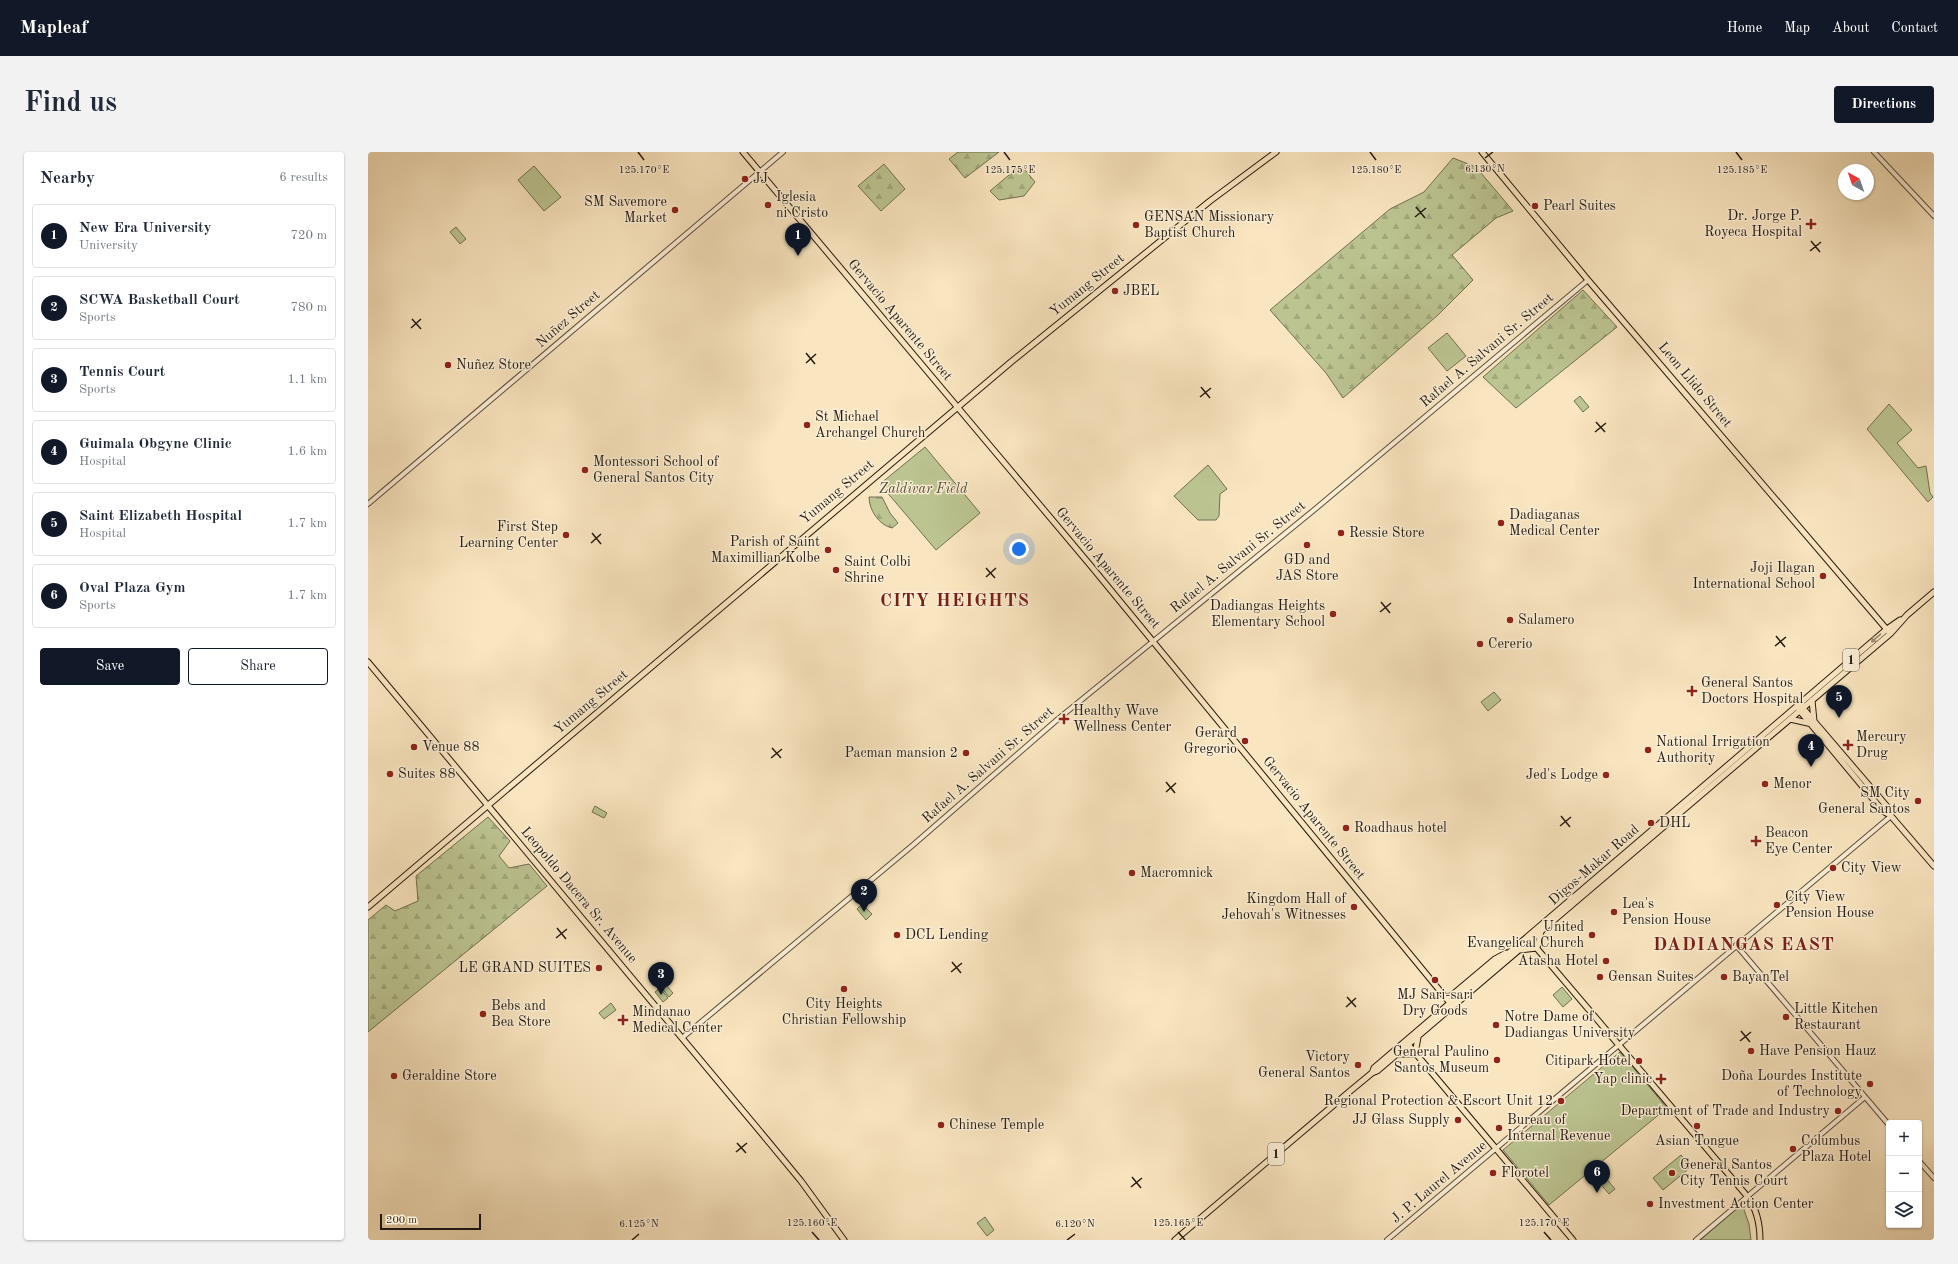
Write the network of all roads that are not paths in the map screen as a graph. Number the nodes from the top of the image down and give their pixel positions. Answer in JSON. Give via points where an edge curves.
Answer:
{"nodes":[{"id":1,"x":743,"y":152,"type":"edge"},
{"id":2,"x":783,"y":152,"type":"edge"},
{"id":3,"x":1276,"y":152,"type":"edge"},
{"id":4,"x":1482,"y":152,"type":"edge"},
{"id":5,"x":1874,"y":152,"type":"edge"},
{"id":6,"x":759,"y":171,"type":"junction"},
{"id":7,"x":1934,"y":216,"type":"edge"},
{"id":8,"x":1588,"y":280,"type":"junction"},
{"id":9,"x":958,"y":407,"type":"junction"},
{"id":10,"x":368,"y":504,"type":"edge"},
{"id":11,"x":1934,"y":592,"type":"edge"},
{"id":12,"x":1889,"y":631,"type":"junction"},
{"id":13,"x":1152,"y":641,"type":"junction"},
{"id":14,"x":368,"y":662,"type":"edge"},
{"id":15,"x":1812,"y":700,"type":"junction"},
{"id":16,"x":1800,"y":707,"type":"junction"},
{"id":17,"x":1790,"y":719,"type":"junction"},
{"id":18,"x":1813,"y":723,"type":"junction"},
{"id":19,"x":489,"y":804,"type":"junction"},
{"id":20,"x":1891,"y":816,"type":"junction"},
{"id":21,"x":1934,"y":866,"type":"edge"},
{"id":22,"x":368,"y":907,"type":"edge"},
{"id":23,"x":1541,"y":932,"type":"junction"},
{"id":24,"x":1529,"y":939,"type":"junction"},
{"id":25,"x":1736,"y":945,"type":"junction"},
{"id":26,"x":1537,"y":948,"type":"junction"},
{"id":27,"x":1516,"y":950,"type":"junction"},
{"id":28,"x":1445,"y":997,"type":"junction"},
{"id":29,"x":1450,"y":1003,"type":"junction"},
{"id":30,"x":1418,"y":1036,"type":"junction"},
{"id":31,"x":682,"y":1038,"type":"junction"},
{"id":32,"x":1407,"y":1043,"type":"junction"},
{"id":33,"x":1619,"y":1044,"type":"junction"},
{"id":34,"x":1396,"y":1054,"type":"junction"},
{"id":35,"x":1415,"y":1054,"type":"junction"},
{"id":36,"x":1372,"y":1073,"type":"junction"},
{"id":37,"x":1865,"y":1097,"type":"junction"},
{"id":38,"x":1886,"y":1122,"type":"edge"},
{"id":39,"x":1495,"y":1149,"type":"junction"},
{"id":40,"x":1922,"y":1164,"type":"edge"},
{"id":41,"x":1934,"y":1178,"type":"edge"},
{"id":42,"x":1747,"y":1196,"type":"junction"},
{"id":43,"x":844,"y":1240,"type":"edge"},
{"id":44,"x":1175,"y":1240,"type":"edge"},
{"id":45,"x":1387,"y":1240,"type":"edge"},
{"id":46,"x":1573,"y":1240,"type":"edge"},
{"id":47,"x":1696,"y":1240,"type":"edge"},
{"id":48,"x":1760,"y":1240,"type":"edge"}],
"edges":[{"from":1,"to":6,"type":"main road","name":"Gervacio Aparente Street"},
{"from":2,"to":6,"type":"street","name":"Nuñez Street"},
{"from":3,"to":9,"type":"main road","name":"Yumang Street","via":[[1168,234]]},
{"from":4,"to":8,"type":"main road","name":"Leon Llido Street"},
{"from":5,"to":7,"type":"street"},
{"from":6,"to":9,"type":"main road","name":"Gervacio Aparente Street"},
{"from":6,"to":10,"type":"street","name":"Nuñez Street"},
{"from":8,"to":12,"type":"main road","name":"Leon Llido Street"},
{"from":8,"to":13,"type":"street","name":"Rafael A. Salvani Sr. Street","via":[[1314,510]]},
{"from":9,"to":13,"type":"main road","name":"Gervacio Aparente Street"},
{"from":9,"to":19,"type":"main road","name":"Yumang Street"},
{"from":11,"to":12,"type":"main road","name":"Digos-Makar Road","number":"1"},
{"from":12,"to":15,"type":"main road","name":"Digos-Makar Road","number":"1"},
{"from":12,"to":16,"type":"main road","name":"Digos-Makar Road","number":"1","one_way":true},
{"from":13,"to":28,"type":"main road","name":"Gervacio Aparente Street"},
{"from":13,"to":31,"type":"street","name":"Rafael A. Salvani Sr. Street"},
{"from":14,"to":19,"type":"main road","name":"Leopoldo Dacera Sr. Avenue"},
{"from":15,"to":16,"type":"main road","name":"Digos-Makar Road","number":"1"},
{"from":15,"to":18,"type":"main road"},
{"from":16,"to":17,"type":"main road","name":"Digos-Makar Road","number":"1"},
{"from":16,"to":18,"type":"main road"},
{"from":16,"to":24,"type":"main road","name":"Digos-Makar Road","number":"1"},
{"from":17,"to":18,"type":"main road"},
{"from":17,"to":23,"type":"main road","name":"Digos-Makar Road","number":"1"},
{"from":18,"to":20,"type":"main road","via":[[1890,810]]},
{"from":19,"to":22,"type":"main road","name":"Yumang Street"},
{"from":19,"to":31,"type":"main road","name":"Leopoldo Dacera Sr. Avenue"},
{"from":20,"to":21,"type":"main road"},
{"from":20,"to":25,"type":"street","name":"J. P. Laurel Avenue"},
{"from":23,"to":24,"type":"main road","name":"Digos-Makar Road","number":"1"},
{"from":23,"to":26,"type":"main road"},
{"from":24,"to":26,"type":"main road"},
{"from":24,"to":27,"type":"main road","name":"Digos-Makar Road","number":"1"},
{"from":25,"to":33,"type":"street","name":"J. P. Laurel Avenue"},
{"from":25,"to":37,"type":"street"},
{"from":26,"to":27,"type":"main road"},
{"from":26,"to":33,"type":"main road"},
{"from":27,"to":28,"type":"main road","via":[[1495,959],[1451,996]]},
{"from":27,"to":29,"type":"main road","name":"Digos-Makar Road","number":"1"},
{"from":27,"to":30,"type":"main road","name":"Digos-Makar Road","number":"1"},
{"from":28,"to":29,"type":"main road","name":"Gervacio Aparente Street"},
{"from":29,"to":32,"type":"main road","name":"Digos-Makar Road","number":"1"},
{"from":30,"to":32,"type":"main road","name":"Digos-Makar Road","number":"1"},
{"from":30,"to":35,"type":"main road"},
{"from":31,"to":43,"type":"main road","name":"Leopoldo Dacera Sr. Avenue","via":[[794,1172]]},
{"from":32,"to":34,"type":"main road","name":"Digos-Makar Road","number":"1"},
{"from":32,"to":35,"type":"main road"},
{"from":32,"to":36,"type":"main road","name":"Digos-Makar Road","number":"1","via":[[1374,1068]]},
{"from":33,"to":39,"type":"street","name":"J. P. Laurel Avenue"},
{"from":33,"to":42,"type":"main road"},
{"from":34,"to":35,"type":"main road"},
{"from":34,"to":36,"type":"main road","name":"Digos-Makar Road","number":"1"},
{"from":35,"to":39,"type":"main road"},
{"from":36,"to":44,"type":"main road","name":"Digos-Makar Road","number":"1"},
{"from":37,"to":38,"type":"street"},
{"from":37,"to":42,"type":"street"},
{"from":39,"to":45,"type":"street","name":"J. P. Laurel Avenue"},
{"from":39,"to":46,"type":"main road"},
{"from":40,"to":41,"type":"street"},
{"from":42,"to":47,"type":"street"},
{"from":42,"to":48,"type":"main road","via":[[1758,1220]]}]}
